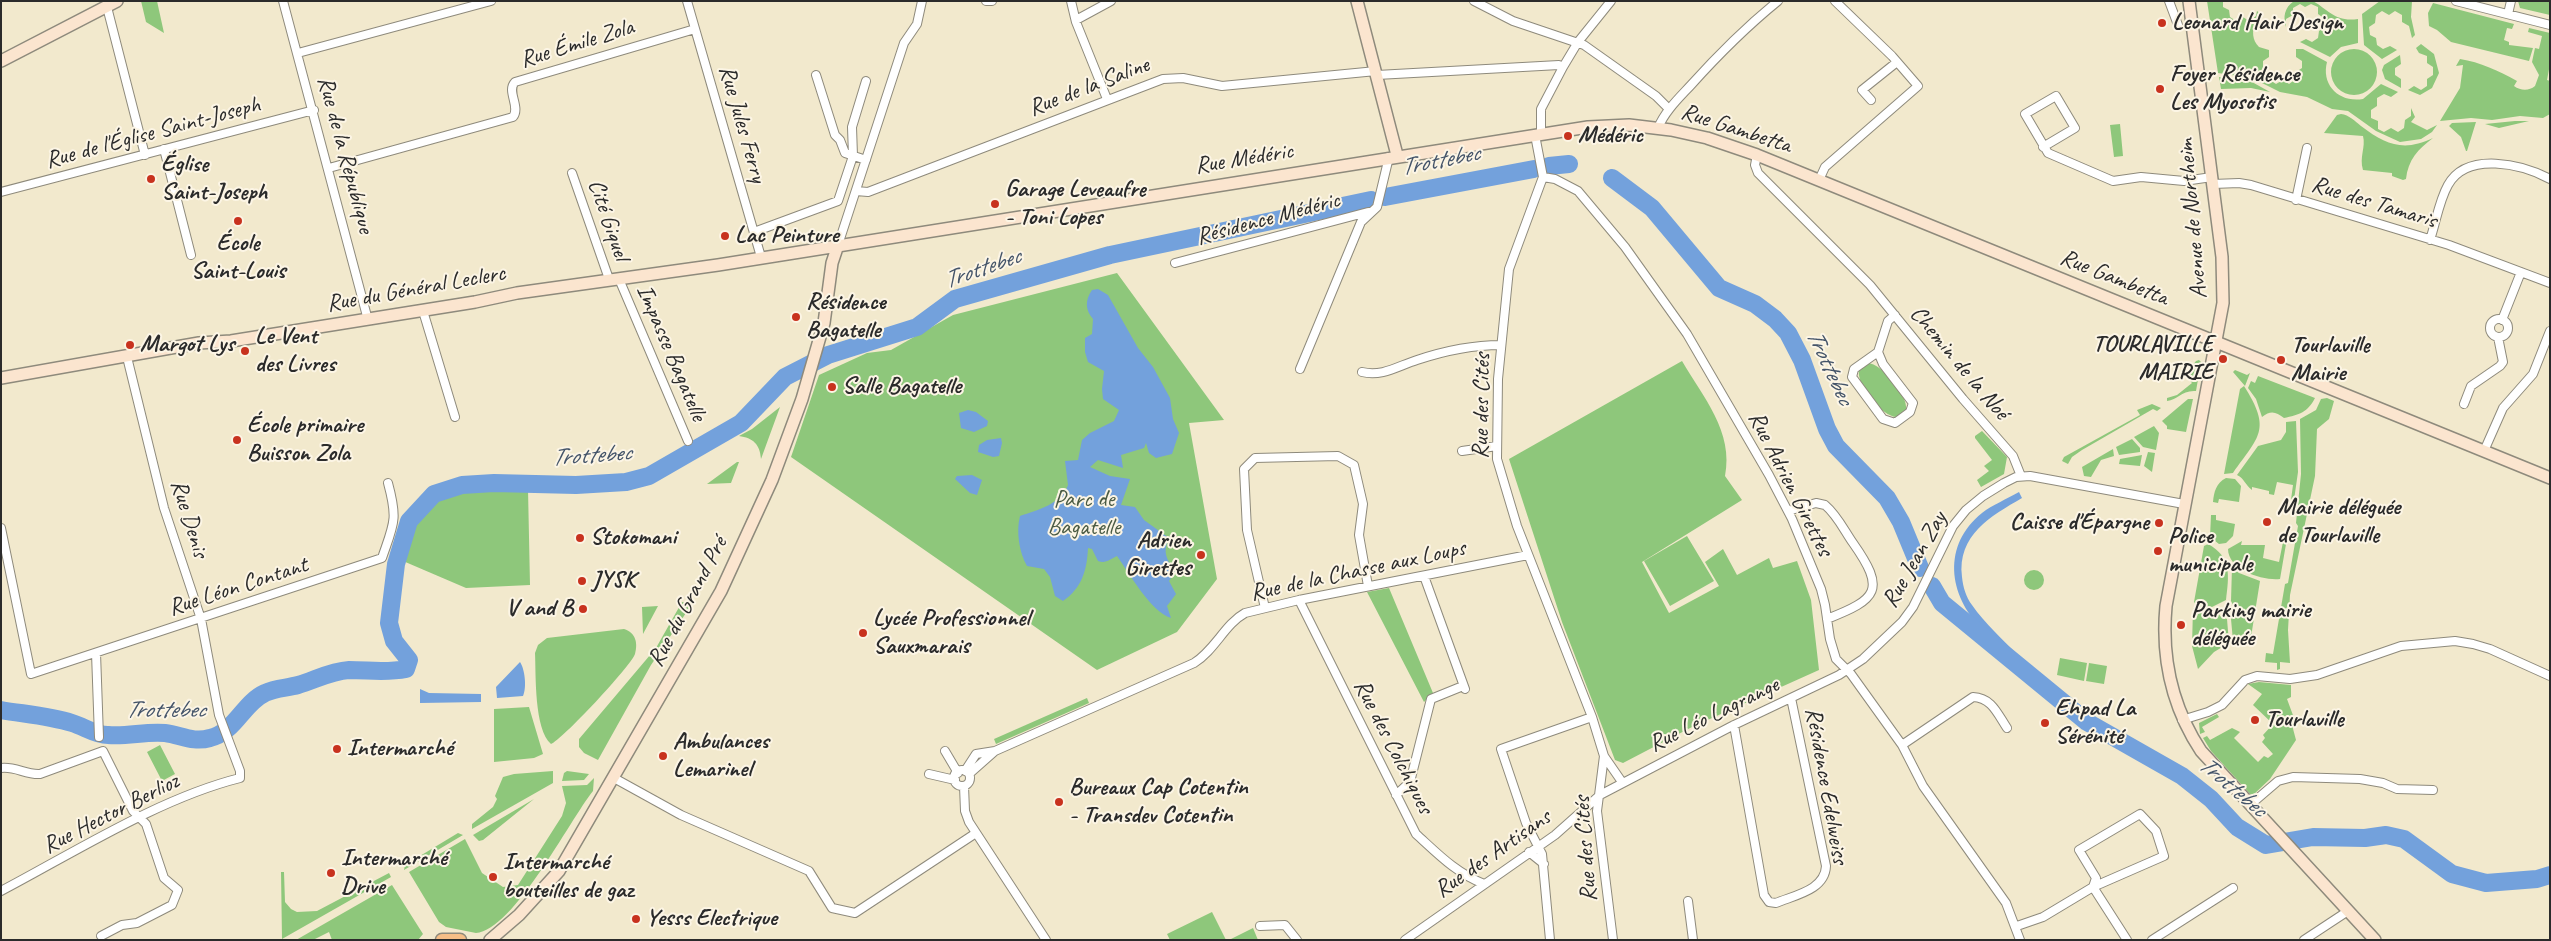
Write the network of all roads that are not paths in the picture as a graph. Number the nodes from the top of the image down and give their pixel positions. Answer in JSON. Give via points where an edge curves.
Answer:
{"nodes":[{"id":1,"x":283,"y":1,"type":"edge"},
{"id":2,"x":491,"y":1,"type":"edge"},
{"id":3,"x":687,"y":1,"type":"edge"},
{"id":4,"x":922,"y":1,"type":"edge"},
{"id":5,"x":986,"y":1,"type":"edge"},
{"id":6,"x":992,"y":1,"type":"edge"},
{"id":7,"x":1071,"y":1,"type":"edge"},
{"id":8,"x":1111,"y":1,"type":"edge"},
{"id":9,"x":1357,"y":1,"type":"edge"},
{"id":10,"x":1474,"y":1,"type":"edge"},
{"id":11,"x":1611,"y":1,"type":"edge"},
{"id":12,"x":1778,"y":1,"type":"edge"},
{"id":13,"x":1835,"y":1,"type":"edge"},
{"id":14,"x":2169,"y":1,"type":"edge"},
{"id":15,"x":2189,"y":1,"type":"edge"},
{"id":16,"x":2456,"y":1,"type":"edge"},
{"id":17,"x":2511,"y":1,"type":"edge"},
{"id":18,"x":112,"y":4,"type":"edge"},
{"id":19,"x":2508,"y":14,"type":"junction"},
{"id":20,"x":1076,"y":20,"type":"junction"},
{"id":21,"x":2178,"y":24,"type":"dead end"},
{"id":22,"x":2550,"y":25,"type":"edge"},
{"id":23,"x":695,"y":29,"type":"junction"},
{"id":24,"x":1578,"y":42,"type":"junction"},
{"id":25,"x":298,"y":53,"type":"junction"},
{"id":26,"x":1,"y":61,"type":"edge"},
{"id":27,"x":1897,"y":62,"type":"junction"},
{"id":28,"x":1562,"y":67,"type":"junction"},
{"id":29,"x":1376,"y":73,"type":"junction"},
{"id":30,"x":816,"y":75,"type":"dead end"},
{"id":31,"x":866,"y":81,"type":"dead end"},
{"id":32,"x":1107,"y":99,"type":"junction"},
{"id":33,"x":1871,"y":100,"type":"dead end"},
{"id":34,"x":1669,"y":109,"type":"junction"},
{"id":35,"x":314,"y":110,"type":"junction"},
{"id":36,"x":1658,"y":128,"type":"junction"},
{"id":37,"x":1538,"y":134,"type":"junction"},
{"id":38,"x":2043,"y":147,"type":"junction"},
{"id":39,"x":2307,"y":148,"type":"dead end"},
{"id":40,"x":164,"y":149,"type":"junction"},
{"id":41,"x":145,"y":154,"type":"junction"},
{"id":42,"x":1757,"y":155,"type":"junction"},
{"id":43,"x":853,"y":156,"type":"junction"},
{"id":44,"x":1393,"y":156,"type":"junction"},
{"id":45,"x":866,"y":160,"type":"junction"},
{"id":46,"x":329,"y":168,"type":"junction"},
{"id":47,"x":572,"y":173,"type":"dead end"},
{"id":48,"x":1543,"y":177,"type":"junction"},
{"id":49,"x":2550,"y":179,"type":"edge"},
{"id":50,"x":1819,"y":180,"type":"junction"},
{"id":51,"x":2212,"y":180,"type":"junction"},
{"id":52,"x":856,"y":191,"type":"junction"},
{"id":53,"x":1,"y":192,"type":"edge"},
{"id":54,"x":2296,"y":200,"type":"junction"},
{"id":55,"x":1370,"y":212,"type":"junction"},
{"id":56,"x":754,"y":232,"type":"junction"},
{"id":57,"x":2430,"y":240,"type":"junction"},
{"id":58,"x":838,"y":245,"type":"junction"},
{"id":59,"x":191,"y":256,"type":"dead end"},
{"id":60,"x":761,"y":258,"type":"junction"},
{"id":61,"x":1175,"y":263,"type":"dead end"},
{"id":62,"x":2521,"y":272,"type":"junction"},
{"id":63,"x":614,"y":279,"type":"junction"},
{"id":64,"x":2550,"y":283,"type":"edge"},
{"id":65,"x":424,"y":311,"type":"junction"},
{"id":66,"x":1894,"y":315,"type":"junction"},
{"id":67,"x":368,"y":320,"type":"junction"},
{"id":68,"x":2502,"y":320,"type":"junction"},
{"id":69,"x":2550,"y":331,"type":"edge"},
{"id":70,"x":2498,"y":337,"type":"junction"},
{"id":71,"x":2215,"y":342,"type":"junction"},
{"id":72,"x":1501,"y":345,"type":"junction"},
{"id":73,"x":1878,"y":352,"type":"junction"},
{"id":74,"x":127,"y":357,"type":"junction"},
{"id":75,"x":1300,"y":369,"type":"dead end"},
{"id":76,"x":1362,"y":372,"type":"dead end"},
{"id":77,"x":1,"y":378,"type":"edge"},
{"id":78,"x":2464,"y":404,"type":"dead end"},
{"id":79,"x":455,"y":417,"type":"dead end"},
{"id":80,"x":688,"y":441,"type":"dead end"},
{"id":81,"x":1497,"y":446,"type":"junction"},
{"id":82,"x":1462,"y":451,"type":"dead end"},
{"id":83,"x":2484,"y":451,"type":"junction"},
{"id":84,"x":2021,"y":476,"type":"junction"},
{"id":85,"x":2550,"y":478,"type":"edge"},
{"id":86,"x":388,"y":483,"type":"dead end"},
{"id":87,"x":2184,"y":504,"type":"junction"},
{"id":88,"x":1788,"y":511,"type":"junction"},
{"id":89,"x":1,"y":528,"type":"edge"},
{"id":90,"x":1528,"y":555,"type":"junction"},
{"id":91,"x":1424,"y":576,"type":"junction"},
{"id":92,"x":1368,"y":586,"type":"junction"},
{"id":93,"x":1299,"y":600,"type":"junction"},
{"id":94,"x":1265,"y":608,"type":"junction"},
{"id":95,"x":201,"y":619,"type":"junction"},
{"id":96,"x":1826,"y":619,"type":"junction"},
{"id":97,"x":96,"y":653,"type":"junction"},
{"id":98,"x":1845,"y":670,"type":"junction"},
{"id":99,"x":2550,"y":676,"type":"edge"},
{"id":100,"x":1790,"y":698,"type":"junction"},
{"id":101,"x":1592,"y":717,"type":"junction"},
{"id":102,"x":2182,"y":720,"type":"junction"},
{"id":103,"x":1734,"y":725,"type":"junction"},
{"id":104,"x":2006,"y":728,"type":"dead end"},
{"id":105,"x":99,"y":734,"type":"dead end"},
{"id":106,"x":1902,"y":745,"type":"junction"},
{"id":107,"x":945,"y":750,"type":"dead end"},
{"id":108,"x":1604,"y":756,"type":"junction"},
{"id":109,"x":1,"y":768,"type":"edge"},
{"id":110,"x":929,"y":774,"type":"dead end"},
{"id":111,"x":961,"y":774,"type":"junction"},
{"id":112,"x":240,"y":778,"type":"joint"},
{"id":113,"x":614,"y":778,"type":"junction"},
{"id":114,"x":1622,"y":782,"type":"junction"},
{"id":115,"x":964,"y":786,"type":"junction"},
{"id":116,"x":2434,"y":790,"type":"dead end"},
{"id":117,"x":1396,"y":795,"type":"junction"},
{"id":118,"x":1600,"y":795,"type":"junction"},
{"id":119,"x":2250,"y":806,"type":"junction"},
{"id":120,"x":138,"y":819,"type":"junction"},
{"id":121,"x":976,"y":833,"type":"junction"},
{"id":122,"x":1537,"y":847,"type":"junction"},
{"id":123,"x":1529,"y":852,"type":"junction"},
{"id":124,"x":1544,"y":864,"type":"junction"},
{"id":125,"x":1484,"y":884,"type":"junction"},
{"id":126,"x":2093,"y":887,"type":"junction"},
{"id":127,"x":2233,"y":888,"type":"dead end"},
{"id":128,"x":1,"y":891,"type":"edge"},
{"id":129,"x":1688,"y":901,"type":"dead end"},
{"id":130,"x":2348,"y":911,"type":"junction"},
{"id":131,"x":1260,"y":926,"type":"dead end"},
{"id":132,"x":2017,"y":926,"type":"junction"},
{"id":133,"x":101,"y":936,"type":"dead end"},
{"id":134,"x":489,"y":939,"type":"edge"},
{"id":135,"x":442,"y":940,"type":"edge"},
{"id":136,"x":460,"y":940,"type":"edge"},
{"id":137,"x":1046,"y":940,"type":"edge"},
{"id":138,"x":1297,"y":940,"type":"edge"},
{"id":139,"x":1405,"y":940,"type":"edge"},
{"id":140,"x":1550,"y":940,"type":"edge"},
{"id":141,"x":1613,"y":940,"type":"edge"},
{"id":142,"x":1693,"y":940,"type":"edge"},
{"id":143,"x":2020,"y":940,"type":"edge"},
{"id":144,"x":2127,"y":940,"type":"edge"},
{"id":145,"x":2152,"y":940,"type":"edge"},
{"id":146,"x":2304,"y":940,"type":"edge"},
{"id":147,"x":2375,"y":940,"type":"edge"}],
"edges":[{"from":1,"to":25,"type":"street","name":"Rue de la République"},
{"from":2,"to":25,"type":"street"},
{"from":3,"to":23,"type":"street","name":"Rue Jules Ferry"},
{"from":4,"to":45,"type":"street","via":[[917,24],[904,42]]},
{"from":5,"to":6,"type":"street"},
{"from":7,"to":20,"type":"street"},
{"from":8,"to":20,"type":"street"},
{"from":9,"to":29,"type":"main road"},
{"from":10,"to":24,"type":"street","via":[[1513,21]]},
{"from":11,"to":24,"type":"street"},
{"from":12,"to":34,"type":"street","via":[[1733,40]]},
{"from":13,"to":27,"type":"street"},
{"from":14,"to":21,"type":"street"},
{"from":15,"to":51,"type":"main road","name":"Avenue de Northeim"},
{"from":16,"to":19,"type":"street"},
{"from":17,"to":19,"type":"street"},
{"from":18,"to":26,"type":"main road"},
{"from":18,"to":41,"type":"street"},
{"from":19,"to":22,"type":"street"},
{"from":20,"to":32,"type":"street"},
{"from":23,"to":46,"type":"street","name":"Rue Émile Zola","via":[[515,82],[512,88],[513,117]]},
{"from":23,"to":56,"type":"street","name":"Rue Jules Ferry"},
{"from":24,"to":28,"type":"street"},
{"from":24,"to":34,"type":"street","via":[[1656,96]]},
{"from":25,"to":35,"type":"street","name":"Rue de la République"},
{"from":27,"to":33,"type":"street","via":[[1862,90]]},
{"from":27,"to":50,"type":"street","via":[[1918,86],[1824,168]]},
{"from":28,"to":29,"type":"street","name":"Rue de la Saline"},
{"from":28,"to":37,"type":"street","via":[[1541,109]]},
{"from":29,"to":32,"type":"street","name":"Rue de la Saline","via":[[1222,86],[1173,77],[1150,82]]},
{"from":29,"to":44,"type":"main road"},
{"from":30,"to":43,"type":"street","via":[[835,135],[846,153]]},
{"from":31,"to":43,"type":"street","via":[[852,127]]},
{"from":32,"to":52,"type":"street","name":"Rue de la Saline","via":[[868,192]]},
{"from":34,"to":36,"type":"street"},
{"from":35,"to":40,"type":"street","name":"Rue de l'Église Saint-Joseph"},
{"from":35,"to":46,"type":"street","name":"Rue de la République"},
{"from":36,"to":37,"type":"main road","name":"Rue Médéric","via":[[1603,125]]},
{"from":36,"to":42,"type":"main road","name":"Rue Gambetta","via":[[1706,138]]},
{"from":37,"to":44,"type":"main road","name":"Rue Médéric"},
{"from":37,"to":48,"type":"street"},
{"from":38,"to":38,"type":"street","via":[[2025,114],[2056,96],[2075,128]]},
{"from":38,"to":51,"type":"street","name":"Rue des Tamaris","via":[[2056,158],[2113,181],[2141,177],[2174,181]]},
{"from":39,"to":54,"type":"street"},
{"from":40,"to":41,"type":"street","name":"Rue de l'Église Saint-Joseph"},
{"from":40,"to":59,"type":"street"},
{"from":41,"to":53,"type":"street","name":"Rue de l'Église Saint-Joseph"},
{"from":42,"to":50,"type":"main road","name":"Rue Gambetta"},
{"from":42,"to":66,"type":"street","name":"Chemin de la Noé","via":[[1755,165],[1758,172],[1870,285]]},
{"from":43,"to":45,"type":"street"},
{"from":43,"to":56,"type":"street","via":[[838,201]]},
{"from":44,"to":55,"type":"street","name":"Résidence Médéric","via":[[1377,207]]},
{"from":44,"to":58,"type":"main road","name":"Rue Médéric"},
{"from":45,"to":52,"type":"street"},
{"from":46,"to":67,"type":"street","name":"Rue de la République"},
{"from":47,"to":63,"type":"street","name":"Cité Giquel"},
{"from":48,"to":72,"type":"street","name":"Rue des Cités","via":[[1509,269]]},
{"from":48,"to":88,"type":"street","name":"Rue Adrien Girettes","via":[[1555,179],[1578,191],[1625,247],[1700,355]]},
{"from":49,"to":57,"type":"street","via":[[2503,164],[2484,164],[2463,170],[2447,185]]},
{"from":50,"to":71,"type":"main road","name":"Rue Gambetta"},
{"from":51,"to":54,"type":"street","name":"Rue des Tamaris","via":[[2239,183]]},
{"from":51,"to":71,"type":"main road","name":"Avenue de Northeim","via":[[2224,280],[2221,319]]},
{"from":52,"to":58,"type":"street"},
{"from":54,"to":57,"type":"street","name":"Rue des Tamaris"},
{"from":55,"to":61,"type":"street","name":"Résidence Médéric"},
{"from":55,"to":75,"type":"street","name":"Résidence Médéric","via":[[1361,222]]},
{"from":56,"to":60,"type":"street","name":"Rue Jules Ferry"},
{"from":57,"to":62,"type":"street","name":"Rue des Tamaris"},
{"from":58,"to":60,"type":"main road","name":"Rue du Général Leclerc"},
{"from":58,"to":113,"type":"main road","name":"Rue du Grand Pré","via":[[817,348],[772,480],[721,591]]},
{"from":60,"to":63,"type":"main road","name":"Rue du Général Leclerc"},
{"from":62,"to":64,"type":"street","name":"Rue des Tamaris"},
{"from":62,"to":68,"type":"street"},
{"from":63,"to":65,"type":"main road","name":"Rue du Général Leclerc"},
{"from":63,"to":80,"type":"street","name":"Impasse Bagatelle"},
{"from":65,"to":67,"type":"main road","name":"Rue du Général Leclerc"},
{"from":65,"to":79,"type":"street"},
{"from":66,"to":73,"type":"street"},
{"from":66,"to":84,"type":"street","name":"Chemin de la Noé","via":[[2013,456]]},
{"from":67,"to":74,"type":"main road","name":"Rue du Général Leclerc","via":[[232,341],[198,343]]},
{"from":68,"to":70,"type":"street","via":[[2507,330]]},
{"from":68,"to":70,"type":"street","via":[[2494,320],[2490,327],[2492,334]]},
{"from":69,"to":83,"type":"street","via":[[2533,374],[2503,408]]},
{"from":70,"to":78,"type":"street","via":[[2503,362],[2471,386]]},
{"from":71,"to":83,"type":"main road","name":"Rue Gambetta"},
{"from":71,"to":87,"type":"main road","name":"Avenue de Northeim"},
{"from":72,"to":76,"type":"street","via":[[1457,349],[1376,375]]},
{"from":72,"to":81,"type":"street","name":"Rue des Cités"},
{"from":73,"to":73,"type":"street","via":[[1854,369],[1852,376],[1883,419],[1895,423],[1910,412],[1913,403],[1883,364]]},
{"from":74,"to":77,"type":"main road","name":"Rue du Général Leclerc"},
{"from":74,"to":95,"type":"street","name":"Rue Denis","via":[[164,508]]},
{"from":81,"to":82,"type":"street"},
{"from":81,"to":90,"type":"street","name":"Rue des Cités","via":[[1499,468]]},
{"from":83,"to":85,"type":"main road","name":"Rue Gambetta"},
{"from":84,"to":87,"type":"street"},
{"from":84,"to":98,"type":"street","name":"Rue Jean Zay","via":[[1983,496],[1966,510],[1948,535],[1902,622],[1879,645]]},
{"from":86,"to":95,"type":"street","name":"Rue Léon Contant","via":[[395,521],[382,558]]},
{"from":87,"to":102,"type":"main road","name":"Avenue de Northeim","via":[[2166,606],[2164,641],[2168,670]]},
{"from":88,"to":96,"type":"street","name":"Rue Adrien Girettes","via":[[1820,589]]},
{"from":88,"to":96,"type":"street","via":[[1816,503],[1825,505],[1870,567],[1873,585],[1862,605]]},
{"from":89,"to":97,"type":"street","name":"Rue Léon Contant","via":[[31,674]]},
{"from":90,"to":91,"type":"street","name":"Rue de la Chasse aux Loups"},
{"from":90,"to":101,"type":"street","name":"Rue des Cités"},
{"from":91,"to":92,"type":"street","name":"Rue de la Chasse aux Loups"},
{"from":91,"to":117,"type":"street","via":[[1464,688],[1431,699],[1410,782]]},
{"from":92,"to":93,"type":"street","name":"Rue de la Chasse aux Loups"},
{"from":92,"to":94,"type":"street","via":[[1359,535],[1363,504],[1354,466],[1338,456],[1255,458],[1244,469],[1247,530]]},
{"from":93,"to":94,"type":"street","name":"Rue de la Chasse aux Loups"},
{"from":93,"to":117,"type":"street","name":"Rue des Colchiques"},
{"from":94,"to":111,"type":"street","name":"Rue de la Chasse aux Loups","via":[[1239,616],[1214,648],[1194,663],[995,751],[976,754]]},
{"from":95,"to":97,"type":"street","name":"Rue Léon Contant"},
{"from":95,"to":112,"type":"street","name":"Rue Denis","via":[[222,724]]},
{"from":96,"to":98,"type":"street","name":"Rue Adrien Girettes","via":[[1836,659]]},
{"from":97,"to":105,"type":"street"},
{"from":98,"to":100,"type":"street","name":"Rue Léo Lagrange"},
{"from":98,"to":106,"type":"street","name":"Rue Adrien Girettes"},
{"from":99,"to":102,"type":"street","via":[[2473,644],[2455,641],[2400,646],[2317,675],[2290,679],[2257,676],[2245,680],[2222,705]]},
{"from":100,"to":103,"type":"street","name":"Rue Léo Lagrange"},
{"from":100,"to":103,"type":"street","name":"Résidence Edelweiss","via":[[1826,866],[1820,884],[1776,904],[1769,902],[1764,895]]},
{"from":101,"to":108,"type":"street","name":"Rue des Cités"},
{"from":101,"to":122,"type":"street","via":[[1501,749]]},
{"from":102,"to":119,"type":"main road","name":"Avenue de Northeim","via":[[2215,768]]},
{"from":103,"to":114,"type":"street","name":"Rue Léo Lagrange"},
{"from":104,"to":106,"type":"street","via":[[1990,702],[1973,697]]},
{"from":106,"to":132,"type":"street","name":"Rue Adrien Girettes","via":[[1923,786],[2006,903]]},
{"from":107,"to":111,"type":"street"},
{"from":108,"to":114,"type":"street","name":"Rue des Cités"},
{"from":108,"to":118,"type":"street","name":"Rue des Cités"},
{"from":109,"to":120,"type":"street","via":[[40,774],[103,751]]},
{"from":110,"to":111,"type":"street"},
{"from":111,"to":115,"type":"street","via":[[957,784]]},
{"from":111,"to":115,"type":"street","name":"Rue de la Chasse aux Loups","via":[[970,781]]},
{"from":112,"to":120,"type":"street","name":"Rue Hector Berlioz","via":[[214,785]]},
{"from":113,"to":121,"type":"street","via":[[681,815],[809,871],[832,908],[855,913]]},
{"from":113,"to":134,"type":"main road","name":"Rue du Grand Pré","via":[[559,870],[519,915]]},
{"from":114,"to":118,"type":"street","name":"Rue Léo Lagrange"},
{"from":115,"to":121,"type":"street","name":"Rue de la Chasse aux Loups","via":[[965,811]]},
{"from":116,"to":119,"type":"street","via":[[2397,789],[2360,778],[2293,777],[2278,781]]},
{"from":117,"to":125,"type":"street","name":"Rue des Colchiques","via":[[1416,834],[1443,861],[1468,878]]},
{"from":118,"to":122,"type":"street","name":"Rue des Artisans"},
{"from":118,"to":141,"type":"street","name":"Rue des Cités","via":[[1597,811]]},
{"from":119,"to":130,"type":"main road","name":"Avenue de Northeim"},
{"from":120,"to":128,"type":"street","name":"Rue Hector Berlioz"},
{"from":120,"to":133,"type":"street","via":[[146,824],[164,878],[178,890],[172,905]]},
{"from":121,"to":137,"type":"street","name":"Rue de la Chasse aux Loups"},
{"from":122,"to":123,"type":"street","name":"Rue des Artisans"},
{"from":122,"to":124,"type":"street"},
{"from":123,"to":124,"type":"street"},
{"from":123,"to":125,"type":"street","name":"Rue des Artisans"},
{"from":124,"to":140,"type":"street"},
{"from":125,"to":139,"type":"street","name":"Rue des Artisans"},
{"from":126,"to":126,"type":"street","via":[[2096,878],[2079,850],[2140,814],[2156,831],[2164,856]]},
{"from":126,"to":132,"type":"street","via":[[2042,917]]},
{"from":126,"to":144,"type":"street"},
{"from":127,"to":145,"type":"street"},
{"from":129,"to":142,"type":"street"},
{"from":130,"to":146,"type":"street"},
{"from":130,"to":147,"type":"main road","name":"Avenue de Northeim"},
{"from":131,"to":138,"type":"street","via":[[1285,925]]},
{"from":132,"to":143,"type":"street","name":"Rue Adrien Girettes"},
{"from":135,"to":136,"type":"main road"}]}
